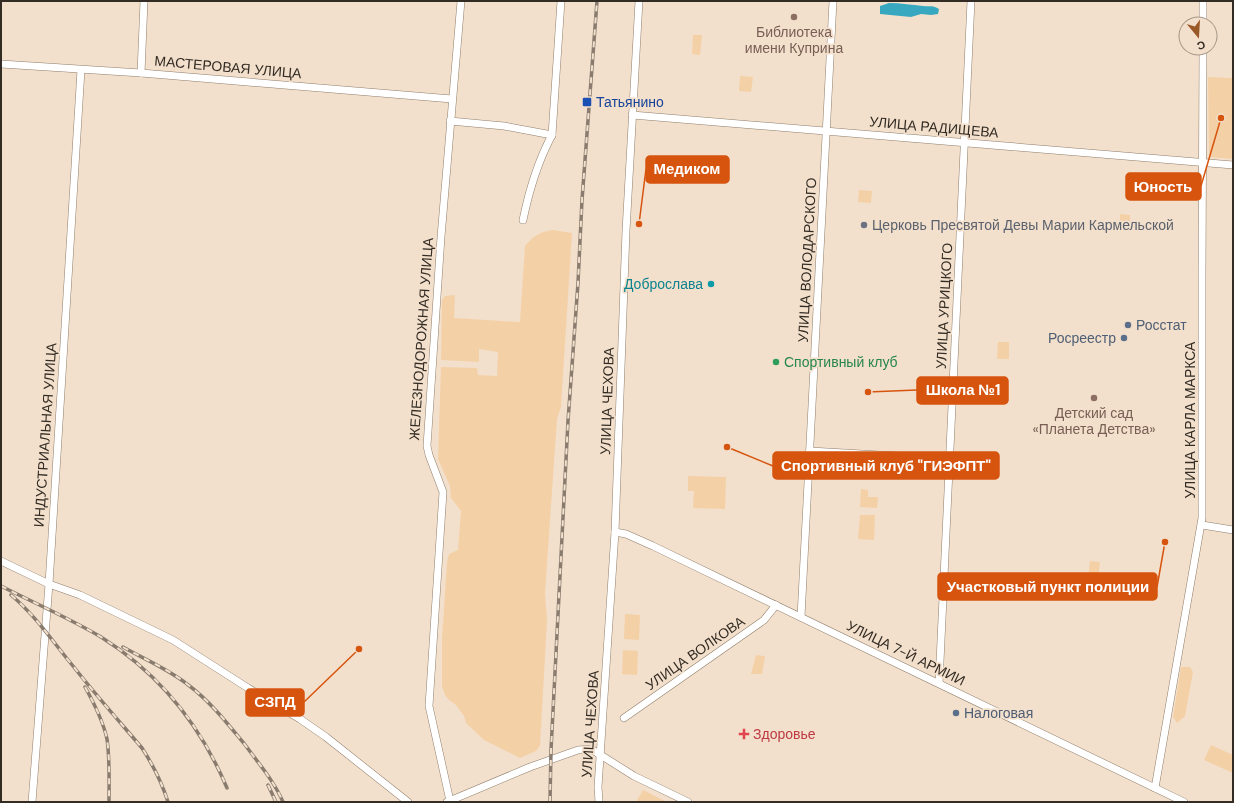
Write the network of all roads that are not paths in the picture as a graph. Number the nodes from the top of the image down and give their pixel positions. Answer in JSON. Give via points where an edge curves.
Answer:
{"nodes":[{"id":1,"x":144,"y":1,"type":"edge"},
{"id":2,"x":461,"y":1,"type":"edge"},
{"id":3,"x":561,"y":1,"type":"edge"},
{"id":4,"x":638,"y":1,"type":"edge"},
{"id":5,"x":833,"y":1,"type":"edge"},
{"id":6,"x":971,"y":1,"type":"edge"},
{"id":7,"x":1203,"y":1,"type":"edge"},
{"id":8,"x":1203,"y":16,"type":"edge"},
{"id":9,"x":1203,"y":56,"type":"edge"},
{"id":10,"x":1,"y":64,"type":"edge"},
{"id":11,"x":81,"y":70,"type":"junction"},
{"id":12,"x":141,"y":73,"type":"junction"},
{"id":13,"x":452,"y":99,"type":"junction"},
{"id":14,"x":632,"y":115,"type":"junction"},
{"id":15,"x":450,"y":121,"type":"junction"},
{"id":16,"x":826,"y":131,"type":"junction"},
{"id":17,"x":552,"y":135,"type":"junction"},
{"id":18,"x":964,"y":143,"type":"junction"},
{"id":19,"x":1202,"y":162,"type":"junction"},
{"id":20,"x":1233,"y":165,"type":"edge"},
{"id":21,"x":523,"y":220,"type":"dead end"},
{"id":22,"x":810,"y":451,"type":"junction"},
{"id":23,"x":949,"y":459,"type":"junction"},
{"id":24,"x":1202,"y":525,"type":"junction"},
{"id":25,"x":1233,"y":530,"type":"edge"},
{"id":26,"x":615,"y":532,"type":"junction"},
{"id":27,"x":1,"y":561,"type":"edge"},
{"id":28,"x":49,"y":584,"type":"junction"},
{"id":29,"x":776,"y":605,"type":"junction"},
{"id":30,"x":802,"y":617,"type":"junction"},
{"id":31,"x":939,"y":683,"type":"junction"},
{"id":32,"x":624,"y":718,"type":"dead end"},
{"id":33,"x":600,"y":755,"type":"junction"},
{"id":34,"x":1155,"y":788,"type":"junction"},
{"id":35,"x":448,"y":801,"type":"edge"},
{"id":36,"x":32,"y":802,"type":"edge"},
{"id":37,"x":408,"y":802,"type":"edge"},
{"id":38,"x":598,"y":802,"type":"edge"},
{"id":39,"x":688,"y":802,"type":"edge"},
{"id":40,"x":1184,"y":802,"type":"edge"}],
"edges":[{"from":1,"to":12,"type":"street"},
{"from":2,"to":13,"type":"street","name":"ЖЕЛЕЗНОДОРОЖНАЯ УЛИЦА"},
{"from":3,"to":17,"type":"street"},
{"from":4,"to":14,"type":"street","name":"УЛИЦА ЧЕХОВА"},
{"from":5,"to":16,"type":"street","name":"УЛИЦА ВОЛОДАРСКОГО"},
{"from":6,"to":18,"type":"street","name":"УЛИЦА УРИЦКОГО"},
{"from":7,"to":8,"type":"street"},
{"from":9,"to":19,"type":"street","name":"УЛИЦА КАРЛА МАРКСА"},
{"from":10,"to":11,"type":"street","name":"МАСТЕРОВАЯ УЛИЦА"},
{"from":11,"to":12,"type":"street","name":"МАСТЕРОВАЯ УЛИЦА"},
{"from":11,"to":28,"type":"street","name":"ИНДУСТРИАЛЬНАЯ УЛИЦА"},
{"from":12,"to":13,"type":"street","name":"МАСТЕРОВАЯ УЛИЦА"},
{"from":13,"to":15,"type":"street","name":"ЖЕЛЕЗНОДОРОЖНАЯ УЛИЦА"},
{"from":14,"to":16,"type":"street","name":"УЛИЦА РАДИЩЕВА"},
{"from":14,"to":26,"type":"street","name":"УЛИЦА ЧЕХОВА"},
{"from":15,"to":17,"type":"street","via":[[504,126]]},
{"from":15,"to":35,"type":"street","name":"ЖЕЛЕЗНОДОРОЖНАЯ УЛИЦА","via":[[427,446],[443,492],[429,706]]},
{"from":16,"to":18,"type":"street","name":"УЛИЦА РАДИЩЕВА"},
{"from":16,"to":22,"type":"street","name":"УЛИЦА ВОЛОДАРСКОГО"},
{"from":17,"to":21,"type":"street","via":[[542,156]]},
{"from":18,"to":19,"type":"street","name":"УЛИЦА РАДИЩЕВА"},
{"from":18,"to":23,"type":"street","name":"УЛИЦА УРИЦКОГО"},
{"from":19,"to":20,"type":"street","name":"УЛИЦА РАДИЩЕВА"},
{"from":19,"to":24,"type":"street","name":"УЛИЦА КАРЛА МАРКСА"},
{"from":22,"to":23,"type":"street"},
{"from":22,"to":30,"type":"street","name":"УЛИЦА ВОЛОДАРСКОГО"},
{"from":23,"to":31,"type":"street","name":"УЛИЦА УРИЦКОГО"},
{"from":24,"to":25,"type":"street"},
{"from":24,"to":34,"type":"street","name":"УЛИЦА КАРЛА МАРКСА"},
{"from":26,"to":29,"type":"street","name":"УЛИЦА 7-Й АРМИИ","via":[[653,546]]},
{"from":26,"to":33,"type":"street","name":"УЛИЦА ЧЕХОВА"},
{"from":27,"to":28,"type":"street"},
{"from":28,"to":36,"type":"street","name":"ИНДУСТРИАЛЬНАЯ УЛИЦА"},
{"from":28,"to":37,"type":"street","via":[[80,594],[173,640],[300,718]]},
{"from":29,"to":30,"type":"street","name":"УЛИЦА 7-Й АРМИИ"},
{"from":29,"to":32,"type":"street","name":"УЛИЦА ВОЛКОВА","via":[[764,620]]},
{"from":30,"to":31,"type":"street","name":"УЛИЦА 7-Й АРМИИ"},
{"from":31,"to":34,"type":"street","name":"УЛИЦА 7-Й АРМИИ"},
{"from":33,"to":35,"type":"street","via":[[591,749],[569,753]]},
{"from":33,"to":38,"type":"street","name":"УЛИЦА ЧЕХОВА"},
{"from":33,"to":39,"type":"street","via":[[634,776]]},
{"from":34,"to":40,"type":"street","name":"УЛИЦА 7-Й АРМИИ"}]}
